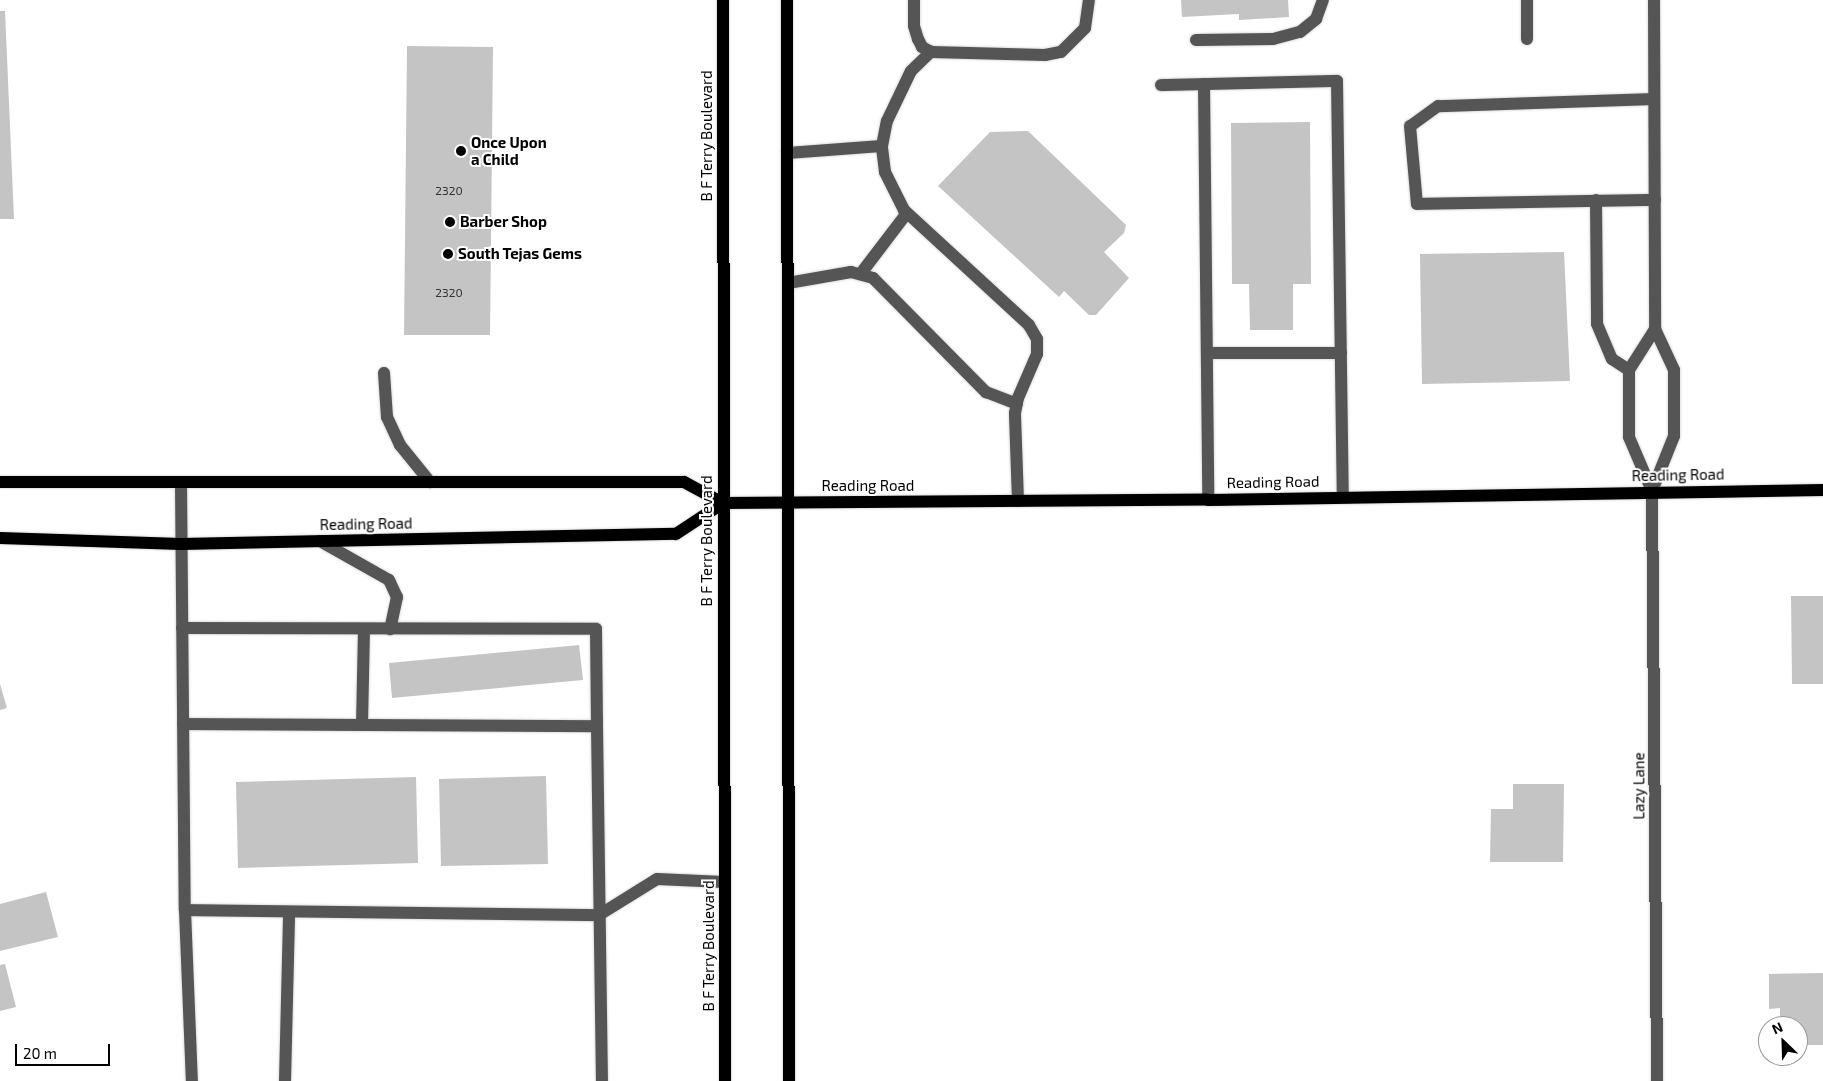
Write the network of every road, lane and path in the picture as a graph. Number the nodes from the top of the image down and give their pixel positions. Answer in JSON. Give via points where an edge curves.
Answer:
{"nodes":[{"id":1,"x":723,"y":0,"type":"edge"},
{"id":2,"x":787,"y":0,"type":"edge"},
{"id":3,"x":914,"y":0,"type":"edge"},
{"id":4,"x":1089,"y":0,"type":"edge"},
{"id":5,"x":1323,"y":0,"type":"edge"},
{"id":6,"x":1527,"y":0,"type":"edge"},
{"id":7,"x":1654,"y":0,"type":"edge"},
{"id":8,"x":1527,"y":39,"type":"dead end"},
{"id":9,"x":1196,"y":40,"type":"dead end"},
{"id":10,"x":931,"y":52,"type":"junction"},
{"id":11,"x":1204,"y":84,"type":"junction"},
{"id":12,"x":1161,"y":85,"type":"dead end"},
{"id":13,"x":1654,"y":99,"type":"junction"},
{"id":14,"x":882,"y":146,"type":"junction"},
{"id":15,"x":787,"y":153,"type":"junction"},
{"id":16,"x":1596,"y":200,"type":"junction"},
{"id":17,"x":1655,"y":200,"type":"junction"},
{"id":18,"x":907,"y":213,"type":"junction"},
{"id":19,"x":862,"y":272,"type":"junction"},
{"id":20,"x":788,"y":283,"type":"junction"},
{"id":21,"x":1656,"y":329,"type":"junction"},
{"id":22,"x":1207,"y":353,"type":"junction"},
{"id":23,"x":1340,"y":353,"type":"junction"},
{"id":24,"x":1628,"y":370,"type":"junction"},
{"id":25,"x":384,"y":373,"type":"dead end"},
{"id":26,"x":1017,"y":404,"type":"junction"},
{"id":27,"x":0,"y":482,"type":"edge"},
{"id":28,"x":181,"y":482,"type":"junction"},
{"id":29,"x":430,"y":482,"type":"junction"},
{"id":30,"x":1823,"y":490,"type":"edge"},
{"id":31,"x":1652,"y":491,"type":"junction"},
{"id":32,"x":1342,"y":497,"type":"junction"},
{"id":33,"x":1208,"y":500,"type":"junction"},
{"id":34,"x":1018,"y":501,"type":"junction"},
{"id":35,"x":723,"y":503,"type":"junction"},
{"id":36,"x":788,"y":503,"type":"junction"},
{"id":37,"x":0,"y":538,"type":"edge"},
{"id":38,"x":320,"y":541,"type":"junction"},
{"id":39,"x":181,"y":544,"type":"junction"},
{"id":40,"x":182,"y":628,"type":"junction"},
{"id":41,"x":364,"y":629,"type":"junction"},
{"id":42,"x":390,"y":629,"type":"junction"},
{"id":43,"x":183,"y":724,"type":"junction"},
{"id":44,"x":362,"y":725,"type":"junction"},
{"id":45,"x":597,"y":726,"type":"junction"},
{"id":46,"x":724,"y":882,"type":"junction"},
{"id":47,"x":185,"y":910,"type":"junction"},
{"id":48,"x":289,"y":912,"type":"junction"},
{"id":49,"x":599,"y":915,"type":"junction"},
{"id":50,"x":192,"y":1081,"type":"edge"},
{"id":51,"x":285,"y":1081,"type":"edge"},
{"id":52,"x":602,"y":1081,"type":"edge"},
{"id":53,"x":725,"y":1081,"type":"edge"},
{"id":54,"x":789,"y":1081,"type":"edge"},
{"id":55,"x":1657,"y":1081,"type":"edge"}],
"edges":[{"from":1,"to":35,"type":"main road","name":"B F Terry Boulevard"},
{"from":2,"to":15,"type":"main road"},
{"from":3,"to":10,"type":"street","via":[[916,33],[922,47]]},
{"from":4,"to":10,"type":"street","via":[[1086,28],[1061,52],[1045,55]]},
{"from":5,"to":9,"type":"street","via":[[1316,19],[1300,32],[1274,39]]},
{"from":6,"to":8,"type":"street"},
{"from":7,"to":13,"type":"street"},
{"from":10,"to":14,"type":"street","via":[[910,71],[887,121]]},
{"from":11,"to":12,"type":"street"},
{"from":11,"to":22,"type":"street"},
{"from":11,"to":23,"type":"street","via":[[1337,82]]},
{"from":13,"to":16,"type":"street","via":[[1438,106],[1410,126],[1416,204]]},
{"from":13,"to":17,"type":"street"},
{"from":14,"to":15,"type":"street"},
{"from":14,"to":18,"type":"street","via":[[891,190]]},
{"from":15,"to":20,"type":"main road"},
{"from":16,"to":17,"type":"street"},
{"from":16,"to":24,"type":"street","via":[[1597,324],[1612,359]]},
{"from":17,"to":21,"type":"street"},
{"from":18,"to":19,"type":"street"},
{"from":18,"to":26,"type":"street","via":[[1030,325],[1037,339],[1037,354]]},
{"from":19,"to":20,"type":"street"},
{"from":19,"to":26,"type":"street","via":[[879,284],[986,392]]},
{"from":20,"to":36,"type":"main road"},
{"from":21,"to":24,"type":"street"},
{"from":21,"to":31,"type":"street","via":[[1674,370],[1674,436]]},
{"from":22,"to":23,"type":"street"},
{"from":22,"to":33,"type":"street"},
{"from":23,"to":32,"type":"street"},
{"from":24,"to":31,"type":"street","via":[[1629,437]]},
{"from":25,"to":29,"type":"street","via":[[387,417],[400,445]]},
{"from":26,"to":34,"type":"street"},
{"from":27,"to":28,"type":"main road","name":"Reading Road"},
{"from":28,"to":29,"type":"main road","name":"Reading Road"},
{"from":28,"to":39,"type":"street"},
{"from":29,"to":35,"type":"main road","name":"Reading Road","via":[[684,482]]},
{"from":30,"to":31,"type":"main road","name":"Reading Road"},
{"from":31,"to":32,"type":"main road","name":"Reading Road"},
{"from":31,"to":55,"type":"street","name":"Lazy Lane"},
{"from":32,"to":33,"type":"main road","name":"Reading Road"},
{"from":33,"to":34,"type":"main road","name":"Reading Road"},
{"from":34,"to":36,"type":"main road","name":"Reading Road"},
{"from":35,"to":36,"type":"main road","name":"Reading Road"},
{"from":35,"to":38,"type":"main road","name":"Reading Road","via":[[676,534]]},
{"from":35,"to":46,"type":"main road","name":"B F Terry Boulevard"},
{"from":36,"to":54,"type":"main road"},
{"from":37,"to":39,"type":"main road","name":"Reading Road"},
{"from":38,"to":39,"type":"main road","name":"Reading Road"},
{"from":38,"to":42,"type":"street","via":[[389,580],[397,597]]},
{"from":39,"to":40,"type":"street"},
{"from":40,"to":41,"type":"street"},
{"from":40,"to":43,"type":"street"},
{"from":41,"to":42,"type":"street"},
{"from":41,"to":44,"type":"street"},
{"from":42,"to":45,"type":"street","via":[[596,630]]},
{"from":43,"to":44,"type":"street"},
{"from":43,"to":47,"type":"street"},
{"from":44,"to":45,"type":"street"},
{"from":45,"to":49,"type":"street"},
{"from":46,"to":49,"type":"street","via":[[656,879]]},
{"from":46,"to":53,"type":"main road","name":"B F Terry Boulevard"},
{"from":47,"to":48,"type":"street"},
{"from":47,"to":50,"type":"street"},
{"from":48,"to":49,"type":"street"},
{"from":48,"to":51,"type":"street"},
{"from":49,"to":52,"type":"street"}]}
